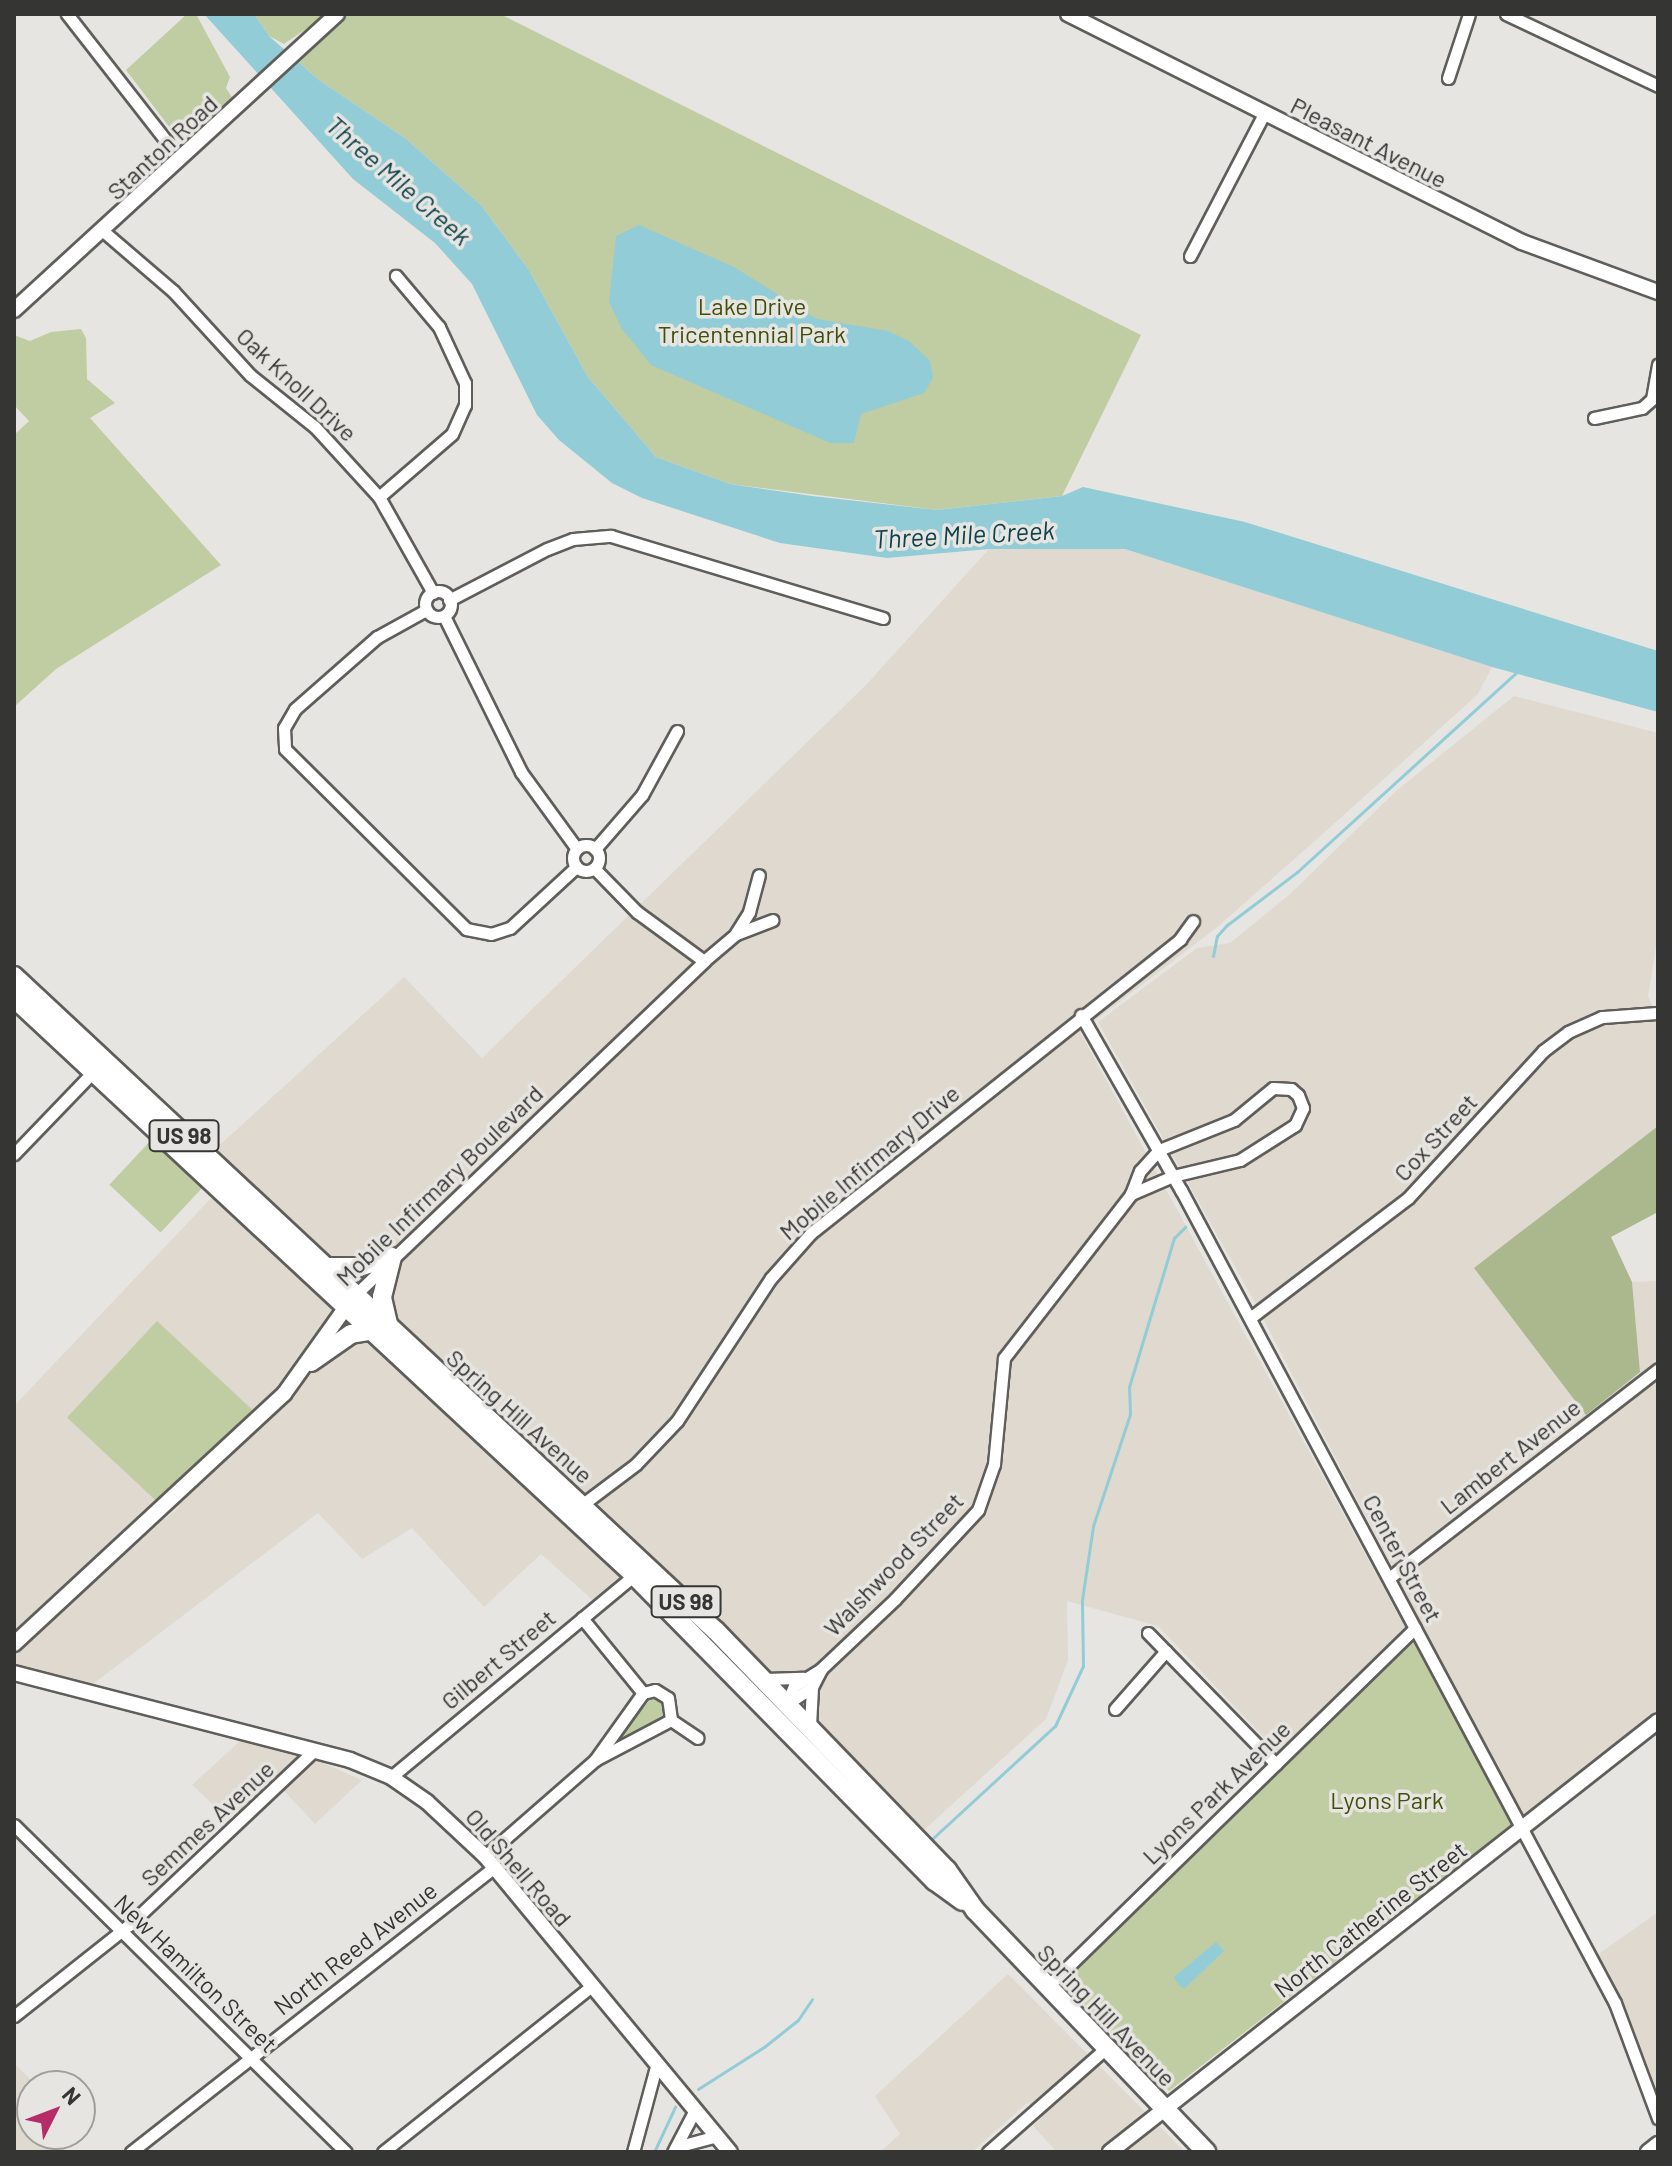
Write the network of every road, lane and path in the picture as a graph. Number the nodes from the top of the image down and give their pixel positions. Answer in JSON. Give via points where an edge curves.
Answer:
{"nodes":[{"id":1,"x":67,"y":14,"type":"edge"},
{"id":2,"x":337,"y":14,"type":"edge"},
{"id":3,"x":1068,"y":14,"type":"edge"},
{"id":4,"x":1469,"y":14,"type":"edge"},
{"id":5,"x":1506,"y":14,"type":"edge"},
{"id":6,"x":1448,"y":78,"type":"dead end"},
{"id":7,"x":1658,"y":86,"type":"edge"},
{"id":8,"x":1264,"y":114,"type":"junction"},
{"id":9,"x":167,"y":142,"type":"dead end"},
{"id":10,"x":103,"y":231,"type":"junction"},
{"id":11,"x":1190,"y":256,"type":"dead end"},
{"id":12,"x":396,"y":276,"type":"dead end"},
{"id":13,"x":1658,"y":292,"type":"edge"},
{"id":14,"x":14,"y":310,"type":"edge"},
{"id":15,"x":1658,"y":365,"type":"edge"},
{"id":16,"x":1594,"y":418,"type":"dead end"},
{"id":17,"x":379,"y":497,"type":"junction"},
{"id":18,"x":433,"y":593,"type":"junction"},
{"id":19,"x":449,"y":600,"type":"junction"},
{"id":20,"x":426,"y":610,"type":"junction"},
{"id":21,"x":444,"y":616,"type":"junction"},
{"id":22,"x":883,"y":618,"type":"dead end"},
{"id":23,"x":677,"y":731,"type":"dead end"},
{"id":24,"x":577,"y":849,"type":"junction"},
{"id":25,"x":595,"y":849,"type":"junction"},
{"id":26,"x":576,"y":867,"type":"junction"},
{"id":27,"x":594,"y":868,"type":"junction"},
{"id":28,"x":759,"y":875,"type":"dead end"},
{"id":29,"x":772,"y":920,"type":"dead end"},
{"id":30,"x":1193,"y":921,"type":"dead end"},
{"id":31,"x":736,"y":934,"type":"junction"},
{"id":32,"x":704,"y":961,"type":"junction"},
{"id":33,"x":14,"y":976,"type":"edge"},
{"id":34,"x":14,"y":998,"type":"edge"},
{"id":35,"x":1658,"y":1013,"type":"edge"},
{"id":36,"x":1081,"y":1015,"type":"junction"},
{"id":37,"x":92,"y":1073,"type":"junction"},
{"id":38,"x":1159,"y":1150,"type":"junction"},
{"id":39,"x":14,"y":1154,"type":"edge"},
{"id":40,"x":1173,"y":1176,"type":"junction"},
{"id":41,"x":1131,"y":1194,"type":"junction"},
{"id":42,"x":392,"y":1257,"type":"junction"},
{"id":43,"x":322,"y":1267,"type":"junction"},
{"id":44,"x":349,"y":1303,"type":"junction"},
{"id":45,"x":1250,"y":1318,"type":"junction"},
{"id":46,"x":389,"y":1328,"type":"junction"},
{"id":47,"x":368,"y":1331,"type":"junction"},
{"id":48,"x":311,"y":1362,"type":"junction"},
{"id":49,"x":1658,"y":1369,"type":"edge"},
{"id":50,"x":576,"y":1510,"type":"junction"},
{"id":51,"x":634,"y":1575,"type":"junction"},
{"id":52,"x":1389,"y":1578,"type":"junction"},
{"id":53,"x":582,"y":1618,"type":"junction"},
{"id":54,"x":1415,"y":1628,"type":"junction"},
{"id":55,"x":1148,"y":1633,"type":"dead end"},
{"id":56,"x":14,"y":1644,"type":"edge"},
{"id":57,"x":1166,"y":1651,"type":"junction"},
{"id":58,"x":14,"y":1673,"type":"edge"},
{"id":59,"x":763,"y":1679,"type":"junction"},
{"id":60,"x":808,"y":1682,"type":"junction"},
{"id":61,"x":643,"y":1693,"type":"junction"},
{"id":62,"x":781,"y":1708,"type":"junction"},
{"id":63,"x":1115,"y":1709,"type":"dead end"},
{"id":64,"x":671,"y":1720,"type":"junction"},
{"id":65,"x":1658,"y":1721,"type":"edge"},
{"id":66,"x":810,"y":1726,"type":"junction"},
{"id":67,"x":698,"y":1738,"type":"dead end"},
{"id":68,"x":315,"y":1750,"type":"junction"},
{"id":69,"x":595,"y":1760,"type":"junction"},
{"id":70,"x":1276,"y":1764,"type":"junction"},
{"id":71,"x":391,"y":1777,"type":"junction"},
{"id":72,"x":14,"y":1825,"type":"edge"},
{"id":73,"x":1522,"y":1827,"type":"junction"},
{"id":74,"x":490,"y":1862,"type":"junction"},
{"id":75,"x":975,"y":1910,"type":"junction"},
{"id":76,"x":122,"y":1931,"type":"junction"},
{"id":77,"x":592,"y":1986,"type":"junction"},
{"id":78,"x":1047,"y":1987,"type":"junction"},
{"id":79,"x":14,"y":2016,"type":"edge"},
{"id":80,"x":1106,"y":2048,"type":"junction"},
{"id":81,"x":251,"y":2057,"type":"junction"},
{"id":82,"x":657,"y":2063,"type":"junction"},
{"id":83,"x":672,"y":2082,"type":"junction"},
{"id":84,"x":652,"y":2091,"type":"junction"},
{"id":85,"x":1164,"y":2108,"type":"junction"},
{"id":86,"x":695,"y":2110,"type":"junction"},
{"id":87,"x":1658,"y":2118,"type":"edge"},
{"id":88,"x":717,"y":2136,"type":"junction"},
{"id":89,"x":1658,"y":2144,"type":"edge"},
{"id":90,"x":674,"y":2150,"type":"edge"},
{"id":91,"x":131,"y":2152,"type":"edge"},
{"id":92,"x":346,"y":2152,"type":"edge"},
{"id":93,"x":383,"y":2152,"type":"edge"},
{"id":94,"x":633,"y":2152,"type":"edge"},
{"id":95,"x":730,"y":2152,"type":"edge"},
{"id":96,"x":988,"y":2152,"type":"edge"},
{"id":97,"x":1110,"y":2152,"type":"edge"},
{"id":98,"x":1206,"y":2152,"type":"edge"},
{"id":99,"x":1648,"y":2152,"type":"edge"}],
"edges":[{"from":1,"to":9,"type":"street"},
{"from":2,"to":10,"type":"street","name":"Stanton Road"},
{"from":3,"to":8,"type":"street","name":"Pleasant Avenue"},
{"from":4,"to":6,"type":"street"},
{"from":5,"to":7,"type":"street"},
{"from":8,"to":11,"type":"street"},
{"from":8,"to":13,"type":"street","name":"Pleasant Avenue","via":[[1522,242]]},
{"from":10,"to":14,"type":"street","name":"Stanton Road"},
{"from":10,"to":17,"type":"street","name":"Oak Knoll Drive","via":[[173,291],[250,375],[315,427]]},
{"from":12,"to":17,"type":"street","via":[[439,327],[465,383],[465,405],[452,434]]},
{"from":15,"to":16,"type":"street","via":[[1652,399],[1642,408]]},
{"from":17,"to":18,"type":"street","name":"Oak Knoll Drive"},
{"from":18,"to":19,"type":"street"},
{"from":18,"to":20,"type":"street"},
{"from":19,"to":21,"type":"street"},
{"from":19,"to":22,"type":"street","via":[[573,539],[611,536]]},
{"from":20,"to":21,"type":"street"},
{"from":20,"to":26,"type":"street","via":[[377,637],[295,709],[284,738],[298,767],[466,929],[491,934],[520,921]]},
{"from":21,"to":24,"type":"street","via":[[521,772]]},
{"from":23,"to":25,"type":"street","via":[[642,795]]},
{"from":24,"to":25,"type":"street"},
{"from":24,"to":26,"type":"street"},
{"from":25,"to":27,"type":"street"},
{"from":26,"to":27,"type":"street"},
{"from":27,"to":32,"type":"street","via":[[637,912]]},
{"from":28,"to":31,"type":"street","name":"Mobile Infirmary Boulevard","via":[[749,912]]},
{"from":29,"to":31,"type":"street","name":"Mobile Infirmary Boulevard"},
{"from":30,"to":36,"type":"street","name":"Mobile Infirmary Drive","via":[[1180,939]]},
{"from":31,"to":32,"type":"street","name":"Mobile Infirmary Boulevard"},
{"from":32,"to":42,"type":"street","name":"Mobile Infirmary Boulevard"},
{"from":33,"to":43,"type":"main road","name":"Spring Hill Avenue","number":"US 98"},
{"from":34,"to":37,"type":"main road","name":"Spring Hill Avenue","number":"US 98"},
{"from":35,"to":45,"type":"street","name":"Cox Street","via":[[1602,1017],[1568,1032],[1543,1051],[1408,1198]]},
{"from":36,"to":38,"type":"street","name":"Center Street"},
{"from":36,"to":50,"type":"street","name":"Mobile Infirmary Drive","via":[[811,1233],[771,1278],[677,1421],[636,1464]]},
{"from":37,"to":39,"type":"street"},
{"from":37,"to":44,"type":"main road","name":"Spring Hill Avenue","number":"US 98"},
{"from":38,"to":40,"type":"street","name":"Center Street"},
{"from":38,"to":40,"type":"street","name":"Walshwood Street","via":[[1234,1120],[1273,1088],[1298,1095],[1302,1117],[1277,1138],[1240,1160]]},
{"from":38,"to":41,"type":"street","name":"Walshwood Street","via":[[1140,1171]]},
{"from":40,"to":41,"type":"street","name":"Walshwood Street"},
{"from":40,"to":45,"type":"street","name":"Center Street"},
{"from":41,"to":60,"type":"street","name":"Walshwood Street","via":[[1004,1358],[994,1464],[978,1510]]},
{"from":42,"to":43,"type":"main road","via":[[347,1268]]},
{"from":42,"to":44,"type":"street","name":"Mobile Infirmary Boulevard"},
{"from":42,"to":46,"type":"main road","via":[[382,1297]]},
{"from":43,"to":44,"type":"main road","name":"Spring Hill Avenue","number":"US 98"},
{"from":44,"to":46,"type":"main road","name":"Spring Hill Avenue","number":"US 98"},
{"from":44,"to":47,"type":"main road","name":"Spring Hill Avenue","number":"US 98"},
{"from":44,"to":48,"type":"street","name":"Mobile Infirmary Boulevard"},
{"from":45,"to":52,"type":"street","name":"Center Street"},
{"from":46,"to":50,"type":"main road","name":"Spring Hill Avenue","number":"US 98"},
{"from":47,"to":48,"type":"main road","via":[[351,1334]]},
{"from":47,"to":50,"type":"main road","name":"Spring Hill Avenue","number":"US 98"},
{"from":48,"to":56,"type":"street","name":"Mobile Infirmary Boulevard","via":[[284,1394]]},
{"from":49,"to":52,"type":"street","name":"Lambert Avenue"},
{"from":50,"to":51,"type":"main road","name":"Spring Hill Avenue","number":"US 98"},
{"from":50,"to":59,"type":"main road","name":"Spring Hill Avenue","number":"US 98"},
{"from":51,"to":53,"type":"street","name":"Gilbert Street"},
{"from":51,"to":62,"type":"main road","name":"Spring Hill Avenue","number":"US 98"},
{"from":52,"to":54,"type":"street","name":"Center Street"},
{"from":53,"to":61,"type":"street"},
{"from":53,"to":71,"type":"street","name":"Gilbert Street"},
{"from":54,"to":70,"type":"street","name":"Lyons Park Avenue"},
{"from":54,"to":73,"type":"street","name":"Center Street"},
{"from":55,"to":57,"type":"street"},
{"from":57,"to":63,"type":"street"},
{"from":57,"to":70,"type":"street"},
{"from":58,"to":68,"type":"street","name":"Old Shell Road"},
{"from":59,"to":60,"type":"street","name":"Walshwood Street"},
{"from":59,"to":62,"type":"main road","name":"Spring Hill Avenue","number":"US 98"},
{"from":60,"to":62,"type":"street"},
{"from":60,"to":66,"type":"street"},
{"from":61,"to":64,"type":"street","via":[[655,1690],[668,1698]]},
{"from":61,"to":69,"type":"street"},
{"from":62,"to":66,"type":"main road","name":"Spring Hill Avenue","number":"US 98"},
{"from":62,"to":75,"type":"main road","name":"Spring Hill Avenue","number":"US 98","via":[[935,1881]]},
{"from":64,"to":67,"type":"street"},
{"from":64,"to":69,"type":"street"},
{"from":65,"to":73,"type":"street","name":"North Catherine Street"},
{"from":66,"to":75,"type":"main road","name":"Spring Hill Avenue","number":"US 98","via":[[947,1870]]},
{"from":68,"to":71,"type":"street","name":"Old Shell Road"},
{"from":68,"to":76,"type":"street","name":"Semmes Avenue"},
{"from":69,"to":74,"type":"street","name":"North Reed Avenue"},
{"from":70,"to":78,"type":"street","name":"Lyons Park Avenue"},
{"from":71,"to":74,"type":"street","name":"Old Shell Road","via":[[461,1829]]},
{"from":72,"to":76,"type":"street","name":"New Hamilton Street"},
{"from":73,"to":85,"type":"street","name":"North Catherine Street"},
{"from":73,"to":87,"type":"street","name":"Center Street","via":[[1615,2003]]},
{"from":74,"to":77,"type":"street","name":"Old Shell Road"},
{"from":74,"to":81,"type":"street","name":"North Reed Avenue"},
{"from":75,"to":78,"type":"main road","name":"Spring Hill Avenue","number":"US 98"},
{"from":76,"to":79,"type":"street","name":"Semmes Avenue"},
{"from":76,"to":81,"type":"street","name":"New Hamilton Street"},
{"from":77,"to":82,"type":"street","name":"Old Shell Road"},
{"from":77,"to":93,"type":"street"},
{"from":78,"to":80,"type":"main road","name":"Spring Hill Avenue","number":"US 98"},
{"from":80,"to":85,"type":"main road","name":"Spring Hill Avenue","number":"US 98"},
{"from":80,"to":96,"type":"street"},
{"from":81,"to":91,"type":"street","name":"North Reed Avenue"},
{"from":81,"to":92,"type":"street","name":"New Hamilton Street"},
{"from":82,"to":83,"type":"street","name":"Old Shell Road"},
{"from":82,"to":84,"type":"street"},
{"from":83,"to":84,"type":"street"},
{"from":83,"to":86,"type":"street","name":"Old Shell Road"},
{"from":84,"to":94,"type":"street"},
{"from":85,"to":97,"type":"street","name":"North Catherine Street"},
{"from":85,"to":98,"type":"main road","name":"Spring Hill Avenue","number":"US 98"},
{"from":86,"to":88,"type":"street","name":"Old Shell Road"},
{"from":86,"to":90,"type":"street"},
{"from":88,"to":90,"type":"street"},
{"from":88,"to":95,"type":"street","name":"Old Shell Road"},
{"from":89,"to":99,"type":"street"}]}
